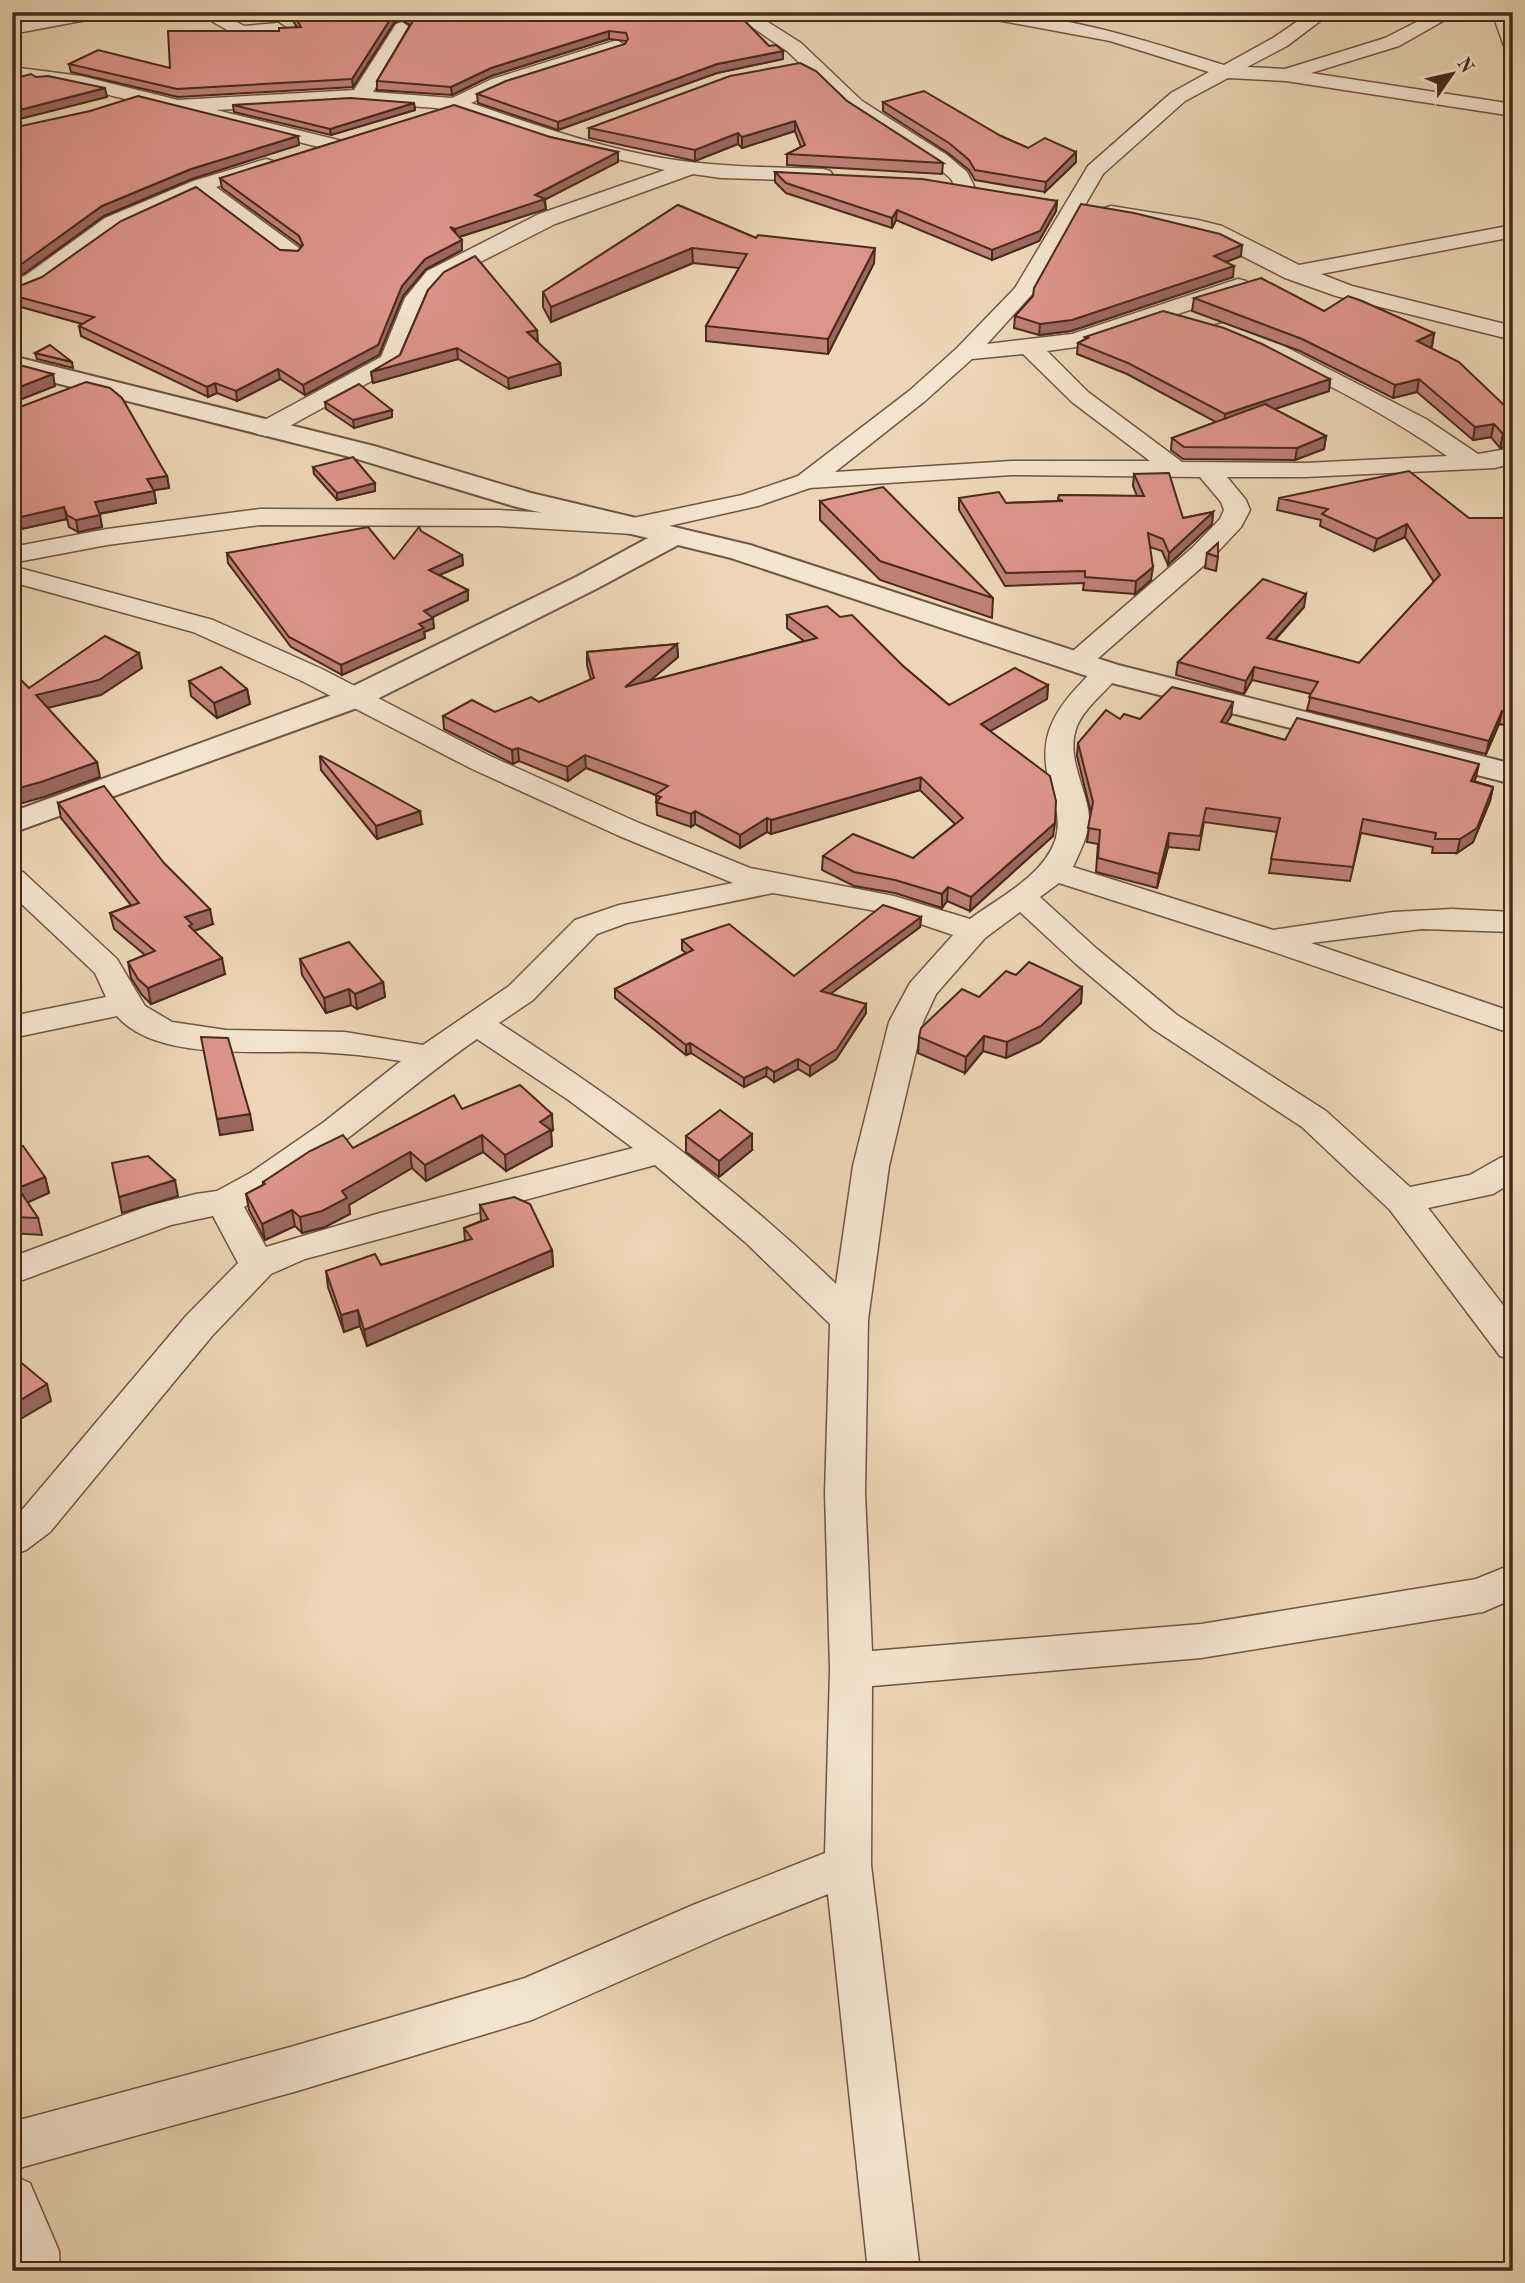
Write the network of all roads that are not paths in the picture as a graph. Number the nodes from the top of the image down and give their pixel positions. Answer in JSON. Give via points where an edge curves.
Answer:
{"nodes":[{"id":1,"x":102,"y":12,"type":"edge"},
{"id":2,"x":205,"y":12,"type":"edge"},
{"id":3,"x":739,"y":12,"type":"edge"},
{"id":4,"x":981,"y":12,"type":"edge"},
{"id":5,"x":1323,"y":12,"type":"edge"},
{"id":6,"x":1450,"y":12,"type":"edge"},
{"id":7,"x":1501,"y":12,"type":"edge"},
{"id":8,"x":402,"y":28,"type":"edge"},
{"id":9,"x":12,"y":29,"type":"edge"},
{"id":10,"x":278,"y":29,"type":"edge"},
{"id":11,"x":617,"y":46,"type":"edge"},
{"id":12,"x":1513,"y":46,"type":"edge"},
{"id":13,"x":811,"y":63,"type":"junction"},
{"id":14,"x":784,"y":68,"type":"edge"},
{"id":15,"x":1228,"y":72,"type":"junction"},
{"id":16,"x":12,"y":73,"type":"edge"},
{"id":17,"x":1286,"y":75,"type":"junction"},
{"id":18,"x":136,"y":97,"type":"junction"},
{"id":19,"x":360,"y":97,"type":"junction"},
{"id":20,"x":454,"y":104,"type":"junction"},
{"id":21,"x":178,"y":106,"type":"junction"},
{"id":22,"x":97,"y":110,"type":"edge"},
{"id":23,"x":1513,"y":110,"type":"edge"},
{"id":24,"x":409,"y":121,"type":"edge"},
{"id":25,"x":595,"y":126,"type":"edge"},
{"id":26,"x":359,"y":137,"type":"edge"},
{"id":27,"x":558,"y":140,"type":"junction"},
{"id":28,"x":335,"y":145,"type":"junction"},
{"id":29,"x":690,"y":169,"type":"junction"},
{"id":30,"x":849,"y":176,"type":"edge"},
{"id":31,"x":932,"y":182,"type":"edge"},
{"id":32,"x":200,"y":185,"type":"junction"},
{"id":33,"x":964,"y":186,"type":"junction"},
{"id":34,"x":989,"y":191,"type":"edge"},
{"id":35,"x":1060,"y":204,"type":"junction"},
{"id":36,"x":1513,"y":230,"type":"edge"},
{"id":37,"x":291,"y":253,"type":"edge"},
{"id":38,"x":1295,"y":272,"type":"junction"},
{"id":39,"x":12,"y":291,"type":"edge"},
{"id":40,"x":1163,"y":312,"type":"junction"},
{"id":41,"x":1513,"y":333,"type":"edge"},
{"id":42,"x":1031,"y":348,"type":"junction"},
{"id":43,"x":965,"y":353,"type":"junction"},
{"id":44,"x":12,"y":364,"type":"edge"},
{"id":45,"x":88,"y":383,"type":"junction"},
{"id":46,"x":56,"y":396,"type":"edge"},
{"id":47,"x":266,"y":429,"type":"junction"},
{"id":48,"x":1513,"y":455,"type":"edge"},
{"id":49,"x":1473,"y":462,"type":"junction"},
{"id":50,"x":1177,"y":470,"type":"junction"},
{"id":51,"x":1208,"y":470,"type":"junction"},
{"id":52,"x":807,"y":481,"type":"junction"},
{"id":53,"x":633,"y":526,"type":"junction"},
{"id":54,"x":675,"y":535,"type":"junction"},
{"id":55,"x":12,"y":555,"type":"edge"},
{"id":56,"x":12,"y":574,"type":"edge"},
{"id":57,"x":1092,"y":667,"type":"junction"},
{"id":58,"x":354,"y":698,"type":"junction"},
{"id":59,"x":1513,"y":774,"type":"edge"},
{"id":60,"x":12,"y":823,"type":"edge"},
{"id":61,"x":1055,"y":871,"type":"junction"},
{"id":62,"x":12,"y":879,"type":"edge"},
{"id":63,"x":772,"y":884,"type":"junction"},
{"id":64,"x":1023,"y":897,"type":"junction"},
{"id":65,"x":1513,"y":922,"type":"edge"},
{"id":66,"x":974,"y":931,"type":"junction"},
{"id":67,"x":1270,"y":940,"type":"junction"},
{"id":68,"x":124,"y":1004,"type":"junction"},
{"id":69,"x":477,"y":1024,"type":"junction"},
{"id":70,"x":1513,"y":1024,"type":"edge"},
{"id":71,"x":12,"y":1027,"type":"edge"},
{"id":72,"x":428,"y":1057,"type":"junction"},
{"id":73,"x":661,"y":1152,"type":"junction"},
{"id":74,"x":1513,"y":1166,"type":"edge"},
{"id":75,"x":1403,"y":1201,"type":"junction"},
{"id":76,"x":224,"y":1203,"type":"junction"},
{"id":77,"x":258,"y":1265,"type":"junction"},
{"id":78,"x":12,"y":1271,"type":"edge"},
{"id":79,"x":849,"y":1320,"type":"junction"},
{"id":80,"x":1513,"y":1346,"type":"edge"},
{"id":81,"x":12,"y":1539,"type":"edge"},
{"id":82,"x":1513,"y":1580,"type":"edge"},
{"id":83,"x":851,"y":1670,"type":"junction"},
{"id":84,"x":848,"y":1865,"type":"junction"},
{"id":85,"x":12,"y":2146,"type":"edge"},
{"id":86,"x":12,"y":2200,"type":"edge"},
{"id":87,"x":34,"y":2271,"type":"edge"},
{"id":88,"x":894,"y":2271,"type":"edge"}],
"edges":[{"from":1,"to":9,"type":"street"},
{"from":2,"to":10,"type":"street","via":[[241,32]]},
{"from":3,"to":13,"type":"street"},
{"from":4,"to":15,"type":"street","via":[[1113,36]]},
{"from":5,"to":15,"type":"street"},
{"from":6,"to":17,"type":"street","via":[[1392,41]]},
{"from":7,"to":12,"type":"street"},
{"from":8,"to":19,"type":"street"},
{"from":11,"to":20,"type":"street","via":[[506,80]]},
{"from":13,"to":14,"type":"street"},
{"from":13,"to":33,"type":"street","via":[[855,105],[940,159],[960,176]]},
{"from":15,"to":17,"type":"street"},
{"from":15,"to":35,"type":"street","via":[[1162,108]]},
{"from":16,"to":18,"type":"street","via":[[50,76]]},
{"from":17,"to":23,"type":"street"},
{"from":18,"to":21,"type":"street"},
{"from":18,"to":22,"type":"street"},
{"from":19,"to":20,"type":"street"},
{"from":19,"to":21,"type":"street"},
{"from":20,"to":24,"type":"street"},
{"from":20,"to":27,"type":"street"},
{"from":21,"to":28,"type":"street"},
{"from":25,"to":27,"type":"street"},
{"from":26,"to":28,"type":"street"},
{"from":27,"to":29,"type":"street"},
{"from":28,"to":32,"type":"street"},
{"from":29,"to":30,"type":"street"},
{"from":29,"to":47,"type":"street","via":[[547,219],[435,276],[416,298],[391,361]]},
{"from":31,"to":33,"type":"street"},
{"from":32,"to":37,"type":"street"},
{"from":32,"to":39,"type":"street","via":[[113,223],[34,281]]},
{"from":33,"to":34,"type":"street"},
{"from":35,"to":38,"type":"street","via":[[1198,226]]},
{"from":35,"to":43,"type":"street","via":[[1024,291]]},
{"from":36,"to":38,"type":"street"},
{"from":38,"to":40,"type":"street","via":[[1236,286]]},
{"from":38,"to":41,"type":"street","via":[[1344,291]]},
{"from":40,"to":42,"type":"street","via":[[1075,341]]},
{"from":40,"to":49,"type":"street","via":[[1270,348],[1417,424]]},
{"from":42,"to":43,"type":"street"},
{"from":42,"to":50,"type":"street","via":[[1080,397]]},
{"from":43,"to":52,"type":"street"},
{"from":44,"to":45,"type":"street"},
{"from":45,"to":46,"type":"street"},
{"from":45,"to":47,"type":"street"},
{"from":47,"to":53,"type":"street"},
{"from":48,"to":49,"type":"street"},
{"from":49,"to":51,"type":"street"},
{"from":50,"to":51,"type":"street"},
{"from":50,"to":52,"type":"street","via":[[1012,468]]},
{"from":51,"to":57,"type":"street","via":[[1233,499],[1237,510],[1232,522]]},
{"from":52,"to":53,"type":"street","via":[[749,501]]},
{"from":53,"to":54,"type":"street"},
{"from":53,"to":55,"type":"street","via":[[499,518],[260,517]]},
{"from":54,"to":57,"type":"street","via":[[740,551]]},
{"from":54,"to":58,"type":"street"},
{"from":56,"to":58,"type":"street","via":[[203,626]]},
{"from":57,"to":59,"type":"street"},
{"from":57,"to":61,"type":"street","via":[[1062,728],[1063,780],[1074,816],[1070,840]]},
{"from":58,"to":60,"type":"street"},
{"from":58,"to":63,"type":"street","via":[[628,829]]},
{"from":61,"to":64,"type":"street"},
{"from":61,"to":67,"type":"street"},
{"from":62,"to":68,"type":"street","via":[[109,969]]},
{"from":63,"to":66,"type":"street","via":[[894,905]]},
{"from":63,"to":69,"type":"street","via":[[620,915],[586,927],[521,993]]},
{"from":64,"to":66,"type":"street"},
{"from":64,"to":75,"type":"street","via":[[1165,1022],[1314,1119]]},
{"from":65,"to":67,"type":"street","via":[[1466,916],[1372,922]]},
{"from":66,"to":79,"type":"street","via":[[922,990],[906,1022],[871,1166]]},
{"from":67,"to":70,"type":"street"},
{"from":68,"to":71,"type":"street"},
{"from":68,"to":72,"type":"street","via":[[138,1018],[166,1032],[218,1040],[392,1047]]},
{"from":69,"to":72,"type":"street"},
{"from":69,"to":73,"type":"street","via":[[593,1100]]},
{"from":72,"to":76,"type":"street","via":[[305,1152]]},
{"from":73,"to":77,"type":"street","via":[[293,1250]]},
{"from":73,"to":79,"type":"street","via":[[795,1265]]},
{"from":74,"to":75,"type":"street","via":[[1480,1185]]},
{"from":75,"to":80,"type":"street"},
{"from":76,"to":77,"type":"street"},
{"from":76,"to":78,"type":"street","via":[[161,1215]]},
{"from":77,"to":81,"type":"street","via":[[199,1326],[36,1521]]},
{"from":79,"to":83,"type":"street","via":[[845,1493]]},
{"from":82,"to":83,"type":"street","via":[[1483,1595],[1201,1641]]},
{"from":83,"to":84,"type":"street"},
{"from":84,"to":85,"type":"street","via":[[532,1997]]},
{"from":84,"to":88,"type":"street"},
{"from":86,"to":87,"type":"street","via":[[33,2251]]}]}
